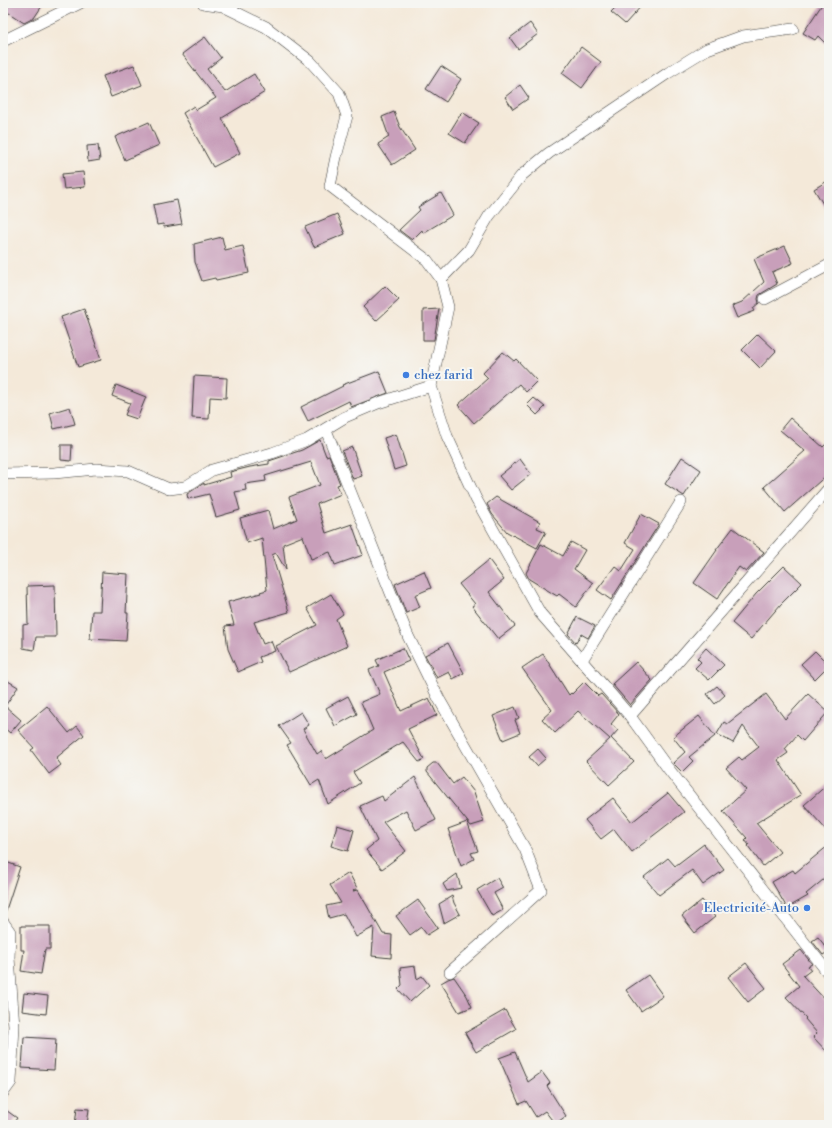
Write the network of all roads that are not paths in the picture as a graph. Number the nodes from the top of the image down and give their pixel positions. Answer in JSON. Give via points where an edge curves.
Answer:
{"nodes":[{"id":1,"x":80,"y":3,"type":"edge"},
{"id":2,"x":203,"y":3,"type":"edge"},
{"id":3,"x":793,"y":30,"type":"dead end"},
{"id":4,"x":3,"y":41,"type":"edge"},
{"id":5,"x":829,"y":265,"type":"edge"},
{"id":6,"x":441,"y":279,"type":"junction"},
{"id":7,"x":765,"y":299,"type":"dead end"},
{"id":8,"x":431,"y":386,"type":"junction"},
{"id":9,"x":326,"y":430,"type":"junction"},
{"id":10,"x":3,"y":474,"type":"edge"},
{"id":11,"x":829,"y":488,"type":"edge"},
{"id":12,"x":681,"y":502,"type":"dead end"},
{"id":13,"x":582,"y":660,"type":"junction"},
{"id":14,"x":630,"y":716,"type":"junction"},
{"id":15,"x":3,"y":922,"type":"edge"},
{"id":16,"x":450,"y":972,"type":"dead end"},
{"id":17,"x":829,"y":974,"type":"edge"},
{"id":18,"x":3,"y":1093,"type":"edge"}],
"edges":[{"from":1,"to":4,"type":"street"},
{"from":2,"to":6,"type":"street","via":[[223,6],[266,27],[310,61],[339,93],[347,116],[330,186],[428,260]]},
{"from":3,"to":6,"type":"street","via":[[743,36],[707,49],[549,153],[522,175],[489,216],[469,250]]},
{"from":5,"to":7,"type":"street"},
{"from":6,"to":8,"type":"street","via":[[448,307]]},
{"from":8,"to":9,"type":"street","via":[[371,406],[345,417]]},
{"from":8,"to":13,"type":"street","via":[[447,436],[476,499],[540,613]]},
{"from":9,"to":10,"type":"street","via":[[272,453],[212,470],[185,487],[169,489],[128,471],[115,470]]},
{"from":9,"to":16,"type":"street","via":[[408,636],[439,699],[525,849],[541,890]]},
{"from":11,"to":14,"type":"street"},
{"from":12,"to":13,"type":"street"},
{"from":13,"to":14,"type":"street"},
{"from":14,"to":17,"type":"street"},
{"from":15,"to":18,"type":"street","via":[[10,932],[9,958],[14,1026],[11,1082]]}]}
